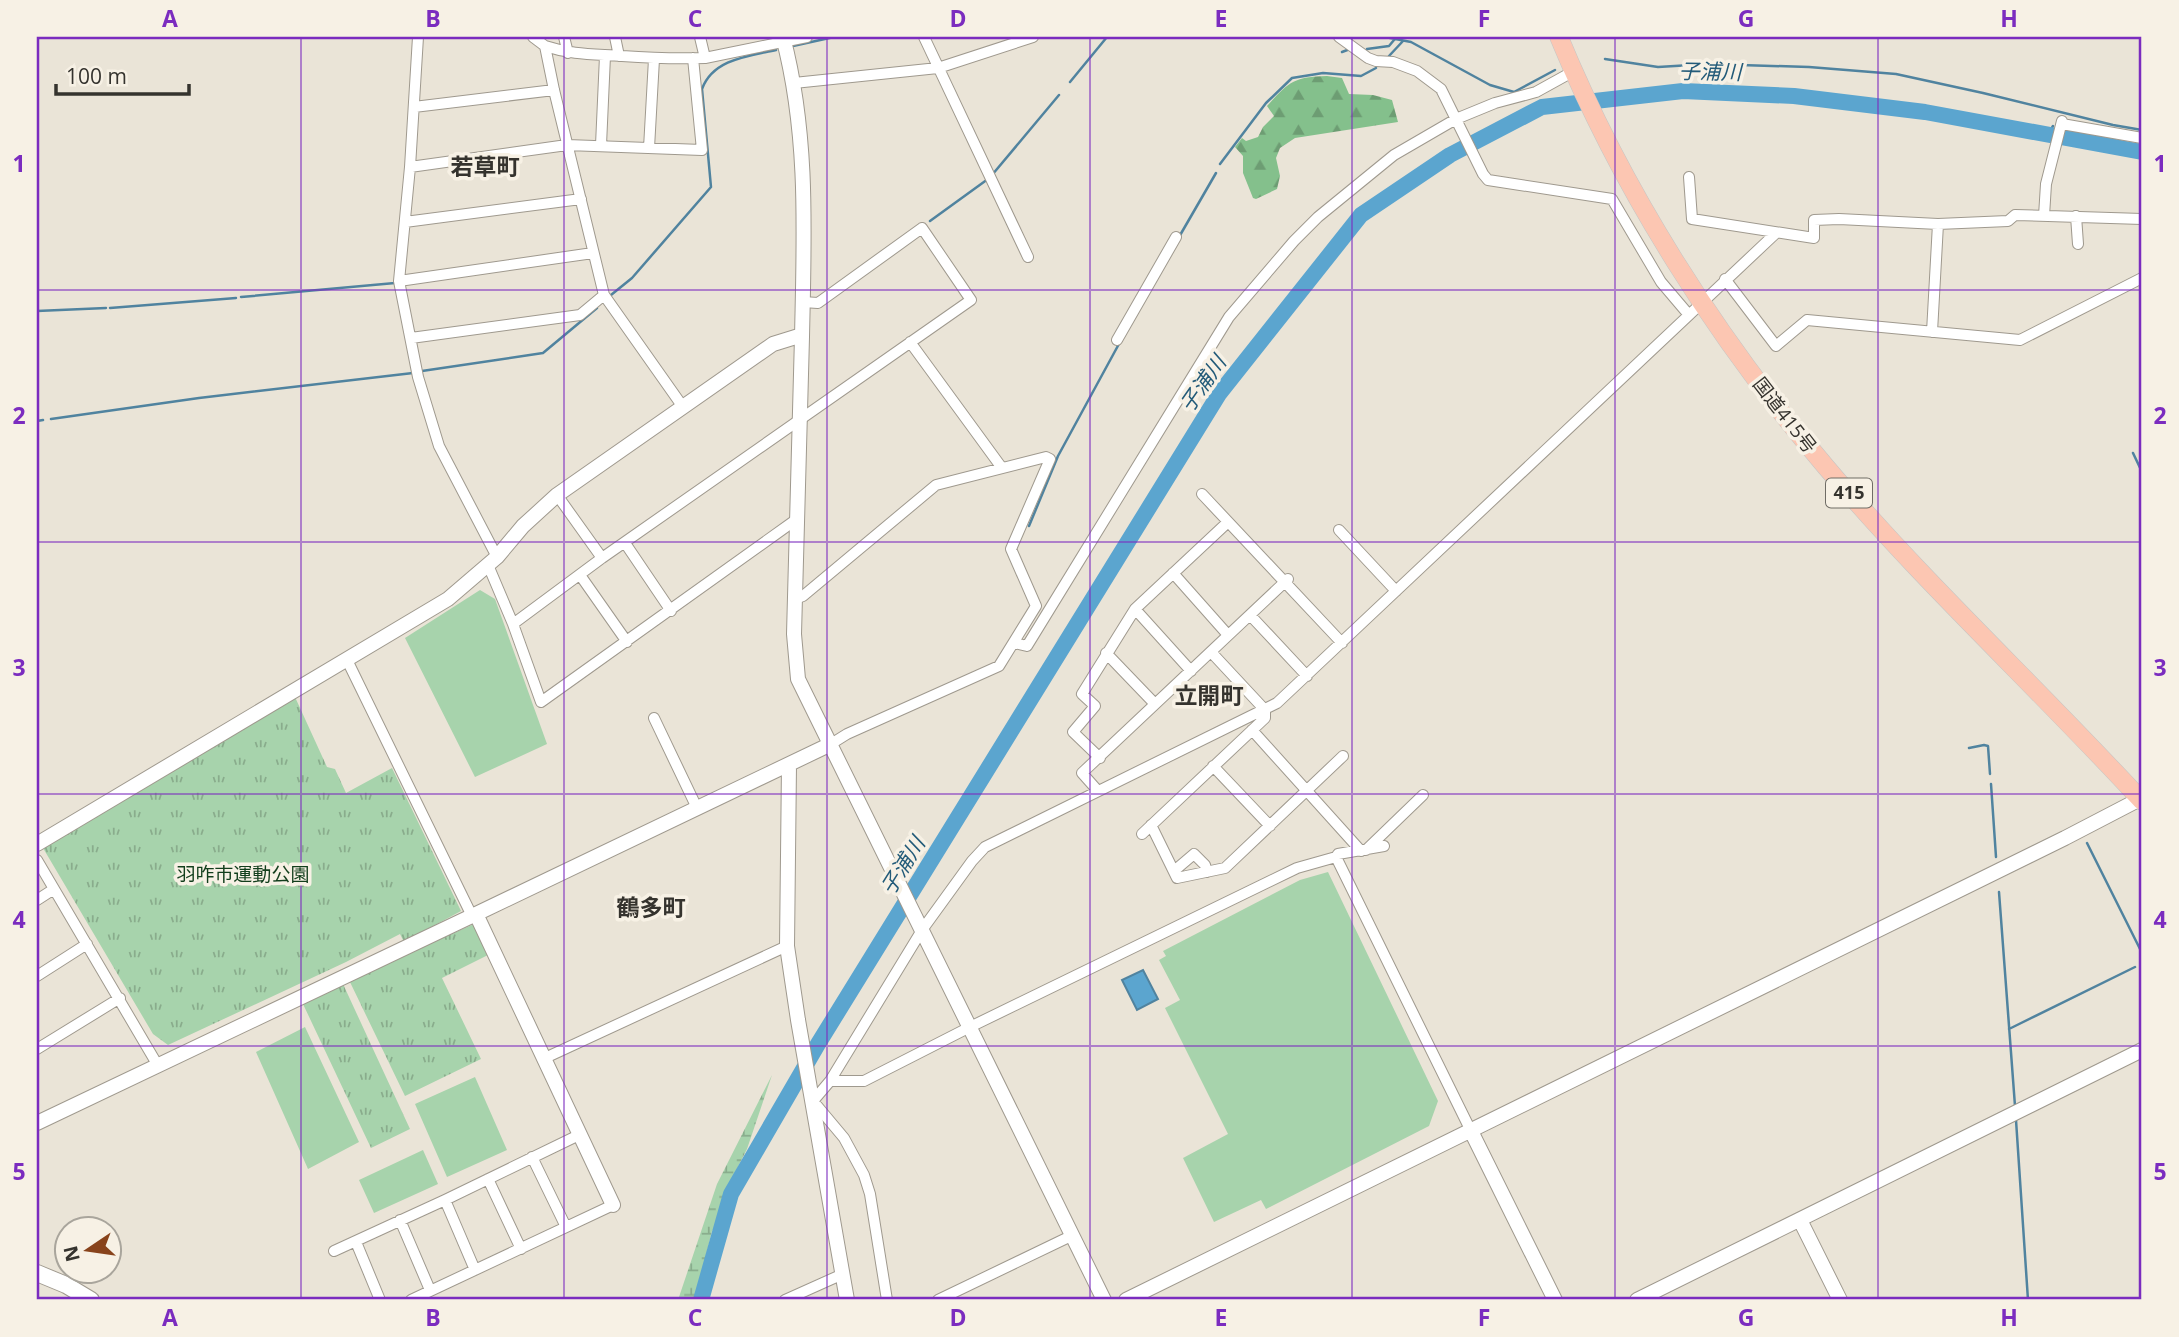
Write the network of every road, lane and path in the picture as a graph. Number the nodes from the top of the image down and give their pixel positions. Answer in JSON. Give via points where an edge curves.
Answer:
{"nodes":[{"id":1,"x":418,"y":37,"type":"edge"},
{"id":2,"x":533,"y":37,"type":"edge"},
{"id":3,"x":564,"y":37,"type":"edge"},
{"id":4,"x":615,"y":37,"type":"edge"},
{"id":5,"x":700,"y":37,"type":"edge"},
{"id":6,"x":807,"y":37,"type":"edge"},
{"id":7,"x":924,"y":37,"type":"edge"},
{"id":8,"x":1033,"y":37,"type":"edge"},
{"id":9,"x":1339,"y":37,"type":"edge"},
{"id":10,"x":1559,"y":37,"type":"edge"},
{"id":11,"x":783,"y":39,"type":"edge"},
{"id":12,"x":545,"y":46,"type":"junction"},
{"id":13,"x":568,"y":53,"type":"junction"},
{"id":14,"x":605,"y":56,"type":"junction"},
{"id":15,"x":619,"y":56,"type":"junction"},
{"id":16,"x":699,"y":58,"type":"junction"},
{"id":17,"x":654,"y":59,"type":"junction"},
{"id":18,"x":938,"y":68,"type":"junction"},
{"id":19,"x":1576,"y":76,"type":"junction"},
{"id":20,"x":794,"y":83,"type":"junction"},
{"id":21,"x":554,"y":90,"type":"junction"},
{"id":22,"x":414,"y":107,"type":"junction"},
{"id":23,"x":1457,"y":121,"type":"junction"},
{"id":24,"x":2142,"y":138,"type":"edge"},
{"id":25,"x":567,"y":145,"type":"junction"},
{"id":26,"x":600,"y":145,"type":"junction"},
{"id":27,"x":649,"y":148,"type":"junction"},
{"id":28,"x":410,"y":167,"type":"junction"},
{"id":29,"x":1689,"y":177,"type":"dead end"},
{"id":30,"x":581,"y":199,"type":"junction"},
{"id":31,"x":2044,"y":216,"type":"junction"},
{"id":32,"x":2076,"y":216,"type":"junction"},
{"id":33,"x":2142,"y":219,"type":"edge"},
{"id":34,"x":405,"y":222,"type":"junction"},
{"id":35,"x":1938,"y":224,"type":"junction"},
{"id":36,"x":1775,"y":234,"type":"junction"},
{"id":37,"x":1176,"y":237,"type":"dead end"},
{"id":38,"x":2078,"y":244,"type":"dead end"},
{"id":39,"x":593,"y":253,"type":"junction"},
{"id":40,"x":1028,"y":257,"type":"dead end"},
{"id":41,"x":2142,"y":278,"type":"edge"},
{"id":42,"x":1726,"y":279,"type":"junction"},
{"id":43,"x":399,"y":281,"type":"junction"},
{"id":44,"x":604,"y":295,"type":"junction"},
{"id":45,"x":803,"y":302,"type":"junction"},
{"id":46,"x":1702,"y":302,"type":"junction"},
{"id":47,"x":1689,"y":315,"type":"junction"},
{"id":48,"x":1932,"y":332,"type":"junction"},
{"id":49,"x":802,"y":335,"type":"junction"},
{"id":50,"x":411,"y":338,"type":"junction"},
{"id":51,"x":1117,"y":340,"type":"dead end"},
{"id":52,"x":910,"y":342,"type":"junction"},
{"id":53,"x":683,"y":407,"type":"junction"},
{"id":54,"x":800,"y":419,"type":"junction"},
{"id":55,"x":1002,"y":468,"type":"junction"},
{"id":56,"x":557,"y":495,"type":"junction"},
{"id":57,"x":1202,"y":495,"type":"dead end"},
{"id":58,"x":797,"y":519,"type":"junction"},
{"id":59,"x":1228,"y":522,"type":"junction"},
{"id":60,"x":1339,"y":530,"type":"dead end"},
{"id":61,"x":625,"y":543,"type":"junction"},
{"id":62,"x":601,"y":558,"type":"junction"},
{"id":63,"x":493,"y":561,"type":"junction"},
{"id":64,"x":1173,"y":573,"type":"junction"},
{"id":65,"x":580,"y":575,"type":"junction"},
{"id":66,"x":1287,"y":581,"type":"junction"},
{"id":67,"x":1396,"y":591,"type":"junction"},
{"id":68,"x":795,"y":599,"type":"junction"},
{"id":69,"x":1135,"y":609,"type":"junction"},
{"id":70,"x":671,"y":611,"type":"junction"},
{"id":71,"x":1250,"y":615,"type":"junction"},
{"id":72,"x":513,"y":624,"type":"junction"},
{"id":73,"x":1228,"y":635,"type":"junction"},
{"id":74,"x":627,"y":642,"type":"junction"},
{"id":75,"x":1014,"y":643,"type":"junction"},
{"id":76,"x":1342,"y":643,"type":"junction"},
{"id":77,"x":1211,"y":652,"type":"junction"},
{"id":78,"x":1106,"y":653,"type":"junction"},
{"id":79,"x":347,"y":660,"type":"junction"},
{"id":80,"x":1191,"y":671,"type":"junction"},
{"id":81,"x":1307,"y":676,"type":"junction"},
{"id":82,"x":1155,"y":704,"type":"junction"},
{"id":83,"x":1265,"y":710,"type":"junction"},
{"id":84,"x":654,"y":718,"type":"dead end"},
{"id":85,"x":1252,"y":730,"type":"junction"},
{"id":86,"x":831,"y":744,"type":"junction"},
{"id":87,"x":1343,"y":756,"type":"dead end"},
{"id":88,"x":1100,"y":758,"type":"junction"},
{"id":89,"x":789,"y":765,"type":"junction"},
{"id":90,"x":1213,"y":766,"type":"junction"},
{"id":91,"x":1098,"y":791,"type":"junction"},
{"id":92,"x":1307,"y":791,"type":"junction"},
{"id":93,"x":1423,"y":795,"type":"dead end"},
{"id":94,"x":2141,"y":800,"type":"edge"},
{"id":95,"x":697,"y":808,"type":"junction"},
{"id":96,"x":1151,"y":825,"type":"junction"},
{"id":97,"x":1270,"y":826,"type":"junction"},
{"id":98,"x":1142,"y":834,"type":"dead end"},
{"id":99,"x":37,"y":844,"type":"edge"},
{"id":100,"x":1384,"y":846,"type":"dead end"},
{"id":101,"x":1363,"y":850,"type":"junction"},
{"id":102,"x":1336,"y":857,"type":"junction"},
{"id":103,"x":37,"y":860,"type":"edge"},
{"id":104,"x":1174,"y":871,"type":"junction"},
{"id":105,"x":1207,"y":872,"type":"junction"},
{"id":106,"x":54,"y":889,"type":"junction"},
{"id":107,"x":37,"y":900,"type":"edge"},
{"id":108,"x":474,"y":915,"type":"junction"},
{"id":109,"x":920,"y":926,"type":"junction"},
{"id":110,"x":88,"y":944,"type":"junction"},
{"id":111,"x":787,"y":946,"type":"junction"},
{"id":112,"x":37,"y":976,"type":"edge"},
{"id":113,"x":120,"y":998,"type":"junction"},
{"id":114,"x":970,"y":1027,"type":"junction"},
{"id":115,"x":37,"y":1049,"type":"edge"},
{"id":116,"x":2142,"y":1050,"type":"edge"},
{"id":117,"x":545,"y":1058,"type":"junction"},
{"id":118,"x":158,"y":1064,"type":"junction"},
{"id":119,"x":830,"y":1081,"type":"junction"},
{"id":120,"x":813,"y":1101,"type":"junction"},
{"id":121,"x":37,"y":1123,"type":"edge"},
{"id":122,"x":1470,"y":1129,"type":"junction"},
{"id":123,"x":581,"y":1134,"type":"junction"},
{"id":124,"x":532,"y":1157,"type":"junction"},
{"id":125,"x":488,"y":1180,"type":"junction"},
{"id":126,"x":445,"y":1200,"type":"junction"},
{"id":127,"x":613,"y":1205,"type":"joint"},
{"id":128,"x":400,"y":1220,"type":"junction"},
{"id":129,"x":1800,"y":1220,"type":"junction"},
{"id":130,"x":566,"y":1227,"type":"junction"},
{"id":131,"x":1071,"y":1236,"type":"junction"},
{"id":132,"x":356,"y":1242,"type":"junction"},
{"id":133,"x":521,"y":1249,"type":"junction"},
{"id":134,"x":334,"y":1251,"type":"dead end"},
{"id":135,"x":475,"y":1270,"type":"junction"},
{"id":136,"x":37,"y":1273,"type":"edge"},
{"id":137,"x":843,"y":1274,"type":"junction"},
{"id":138,"x":430,"y":1290,"type":"junction"},
{"id":139,"x":91,"y":1300,"type":"edge"},
{"id":140,"x":380,"y":1300,"type":"edge"},
{"id":141,"x":412,"y":1300,"type":"edge"},
{"id":142,"x":785,"y":1300,"type":"edge"},
{"id":143,"x":847,"y":1300,"type":"edge"},
{"id":144,"x":887,"y":1300,"type":"edge"},
{"id":145,"x":938,"y":1300,"type":"edge"},
{"id":146,"x":1104,"y":1300,"type":"edge"},
{"id":147,"x":1126,"y":1300,"type":"edge"},
{"id":148,"x":1555,"y":1300,"type":"edge"},
{"id":149,"x":1637,"y":1300,"type":"edge"},
{"id":150,"x":1840,"y":1300,"type":"edge"}],
"edges":[{"from":1,"to":22,"type":"street"},
{"from":2,"to":12,"type":"street"},
{"from":3,"to":13,"type":"street"},
{"from":4,"to":15,"type":"street"},
{"from":5,"to":16,"type":"street"},
{"from":6,"to":11,"type":"street"},
{"from":7,"to":18,"type":"street"},
{"from":8,"to":18,"type":"street"},
{"from":9,"to":23,"type":"street","via":[[1368,58],[1417,71],[1441,89]]},
{"from":10,"to":19,"type":"highway","name":"国道415号","number":"415"},
{"from":11,"to":16,"type":"street"},
{"from":11,"to":20,"type":"street"},
{"from":12,"to":13,"type":"street"},
{"from":12,"to":21,"type":"street"},
{"from":13,"to":14,"type":"street"},
{"from":14,"to":15,"type":"street"},
{"from":14,"to":26,"type":"street"},
{"from":15,"to":17,"type":"street"},
{"from":16,"to":17,"type":"street"},
{"from":16,"to":27,"type":"street","via":[[702,150]]},
{"from":17,"to":27,"type":"street"},
{"from":18,"to":20,"type":"street"},
{"from":18,"to":40,"type":"street"},
{"from":19,"to":23,"type":"street"},
{"from":19,"to":46,"type":"highway","name":"国道415号","number":"415","via":[[1655,227]]},
{"from":20,"to":45,"type":"street","via":[[802,144]]},
{"from":21,"to":22,"type":"street"},
{"from":21,"to":25,"type":"street"},
{"from":22,"to":28,"type":"street"},
{"from":23,"to":47,"type":"street","via":[[1488,180],[1612,199],[1661,282]]},
{"from":23,"to":75,"type":"street","via":[[1394,155],[1318,217],[1265,272],[1228,317],[1027,646]]},
{"from":24,"to":31,"type":"street","via":[[2062,123],[2046,184]]},
{"from":25,"to":26,"type":"street"},
{"from":25,"to":28,"type":"street"},
{"from":25,"to":30,"type":"street"},
{"from":26,"to":27,"type":"street"},
{"from":28,"to":34,"type":"street"},
{"from":29,"to":36,"type":"street","via":[[1692,219]]},
{"from":30,"to":34,"type":"street"},
{"from":30,"to":39,"type":"street"},
{"from":31,"to":32,"type":"street"},
{"from":31,"to":35,"type":"street"},
{"from":32,"to":33,"type":"street"},
{"from":32,"to":38,"type":"street"},
{"from":34,"to":43,"type":"street"},
{"from":35,"to":36,"type":"street","via":[[1814,220],[1814,238]]},
{"from":35,"to":48,"type":"street"},
{"from":36,"to":42,"type":"street"},
{"from":37,"to":51,"type":"street"},
{"from":39,"to":43,"type":"street"},
{"from":39,"to":44,"type":"street"},
{"from":41,"to":48,"type":"street","via":[[2020,340]]},
{"from":42,"to":46,"type":"street"},
{"from":42,"to":48,"type":"street","via":[[1776,346],[1807,320]]},
{"from":43,"to":50,"type":"street"},
{"from":44,"to":50,"type":"street","via":[[580,315]]},
{"from":44,"to":53,"type":"street"},
{"from":45,"to":49,"type":"street"},
{"from":45,"to":52,"type":"street","via":[[818,303],[922,228],[971,300]]},
{"from":46,"to":47,"type":"street"},
{"from":46,"to":94,"type":"highway","name":"国道415号","number":"415","via":[[1834,477],[1947,601]]},
{"from":47,"to":67,"type":"street"},
{"from":49,"to":53,"type":"street","via":[[773,344]]},
{"from":49,"to":54,"type":"street"},
{"from":50,"to":63,"type":"street","via":[[439,446]]},
{"from":52,"to":54,"type":"street"},
{"from":52,"to":55,"type":"street"},
{"from":53,"to":56,"type":"street"},
{"from":54,"to":58,"type":"street"},
{"from":54,"to":61,"type":"street"},
{"from":55,"to":68,"type":"street","via":[[936,485]]},
{"from":55,"to":75,"type":"street","via":[[1050,458],[1011,549],[1036,606]]},
{"from":56,"to":62,"type":"street"},
{"from":56,"to":63,"type":"street"},
{"from":57,"to":59,"type":"street"},
{"from":58,"to":68,"type":"street"},
{"from":58,"to":70,"type":"street"},
{"from":59,"to":64,"type":"street"},
{"from":59,"to":66,"type":"street"},
{"from":60,"to":67,"type":"street"},
{"from":61,"to":62,"type":"street"},
{"from":61,"to":70,"type":"street"},
{"from":62,"to":65,"type":"street"},
{"from":63,"to":72,"type":"street"},
{"from":63,"to":79,"type":"street","via":[[448,599]]},
{"from":64,"to":69,"type":"street"},
{"from":64,"to":73,"type":"street"},
{"from":65,"to":72,"type":"street"},
{"from":65,"to":74,"type":"street"},
{"from":66,"to":71,"type":"street"},
{"from":66,"to":76,"type":"street"},
{"from":67,"to":76,"type":"street"},
{"from":68,"to":86,"type":"street","via":[[798,679]]},
{"from":69,"to":78,"type":"street"},
{"from":69,"to":80,"type":"street"},
{"from":70,"to":74,"type":"street"},
{"from":71,"to":73,"type":"street"},
{"from":71,"to":81,"type":"street"},
{"from":72,"to":74,"type":"street","via":[[541,702]]},
{"from":73,"to":77,"type":"street"},
{"from":75,"to":86,"type":"street","via":[[990,672]]},
{"from":76,"to":81,"type":"street"},
{"from":77,"to":80,"type":"street"},
{"from":77,"to":83,"type":"street"},
{"from":78,"to":82,"type":"street"},
{"from":78,"to":88,"type":"street","via":[[1082,694],[1095,706],[1073,732]]},
{"from":79,"to":99,"type":"street"},
{"from":79,"to":108,"type":"street"},
{"from":80,"to":82,"type":"street"},
{"from":81,"to":83,"type":"street"},
{"from":82,"to":88,"type":"street"},
{"from":83,"to":85,"type":"street","via":[[1265,718]]},
{"from":83,"to":91,"type":"street"},
{"from":84,"to":95,"type":"street"},
{"from":85,"to":90,"type":"street"},
{"from":85,"to":92,"type":"street"},
{"from":86,"to":89,"type":"street"},
{"from":86,"to":109,"type":"street"},
{"from":87,"to":92,"type":"street"},
{"from":88,"to":91,"type":"street","via":[[1082,773]]},
{"from":89,"to":95,"type":"street"},
{"from":89,"to":111,"type":"street"},
{"from":90,"to":96,"type":"street"},
{"from":90,"to":97,"type":"street"},
{"from":91,"to":109,"type":"street","via":[[985,847]]},
{"from":92,"to":97,"type":"street"},
{"from":92,"to":101,"type":"street"},
{"from":93,"to":101,"type":"street"},
{"from":94,"to":122,"type":"street"},
{"from":95,"to":108,"type":"street"},
{"from":96,"to":98,"type":"street"},
{"from":96,"to":104,"type":"street"},
{"from":97,"to":105,"type":"street","via":[[1225,868]]},
{"from":100,"to":101,"type":"street"},
{"from":101,"to":102,"type":"street"},
{"from":102,"to":114,"type":"street","via":[[1297,868]]},
{"from":102,"to":122,"type":"street"},
{"from":103,"to":106,"type":"street"},
{"from":104,"to":105,"type":"street","via":[[1177,878]]},
{"from":104,"to":105,"type":"street","via":[[1194,853]]},
{"from":106,"to":107,"type":"street"},
{"from":106,"to":110,"type":"street"},
{"from":108,"to":117,"type":"street"},
{"from":108,"to":118,"type":"street"},
{"from":109,"to":114,"type":"street"},
{"from":109,"to":119,"type":"street"},
{"from":110,"to":112,"type":"street"},
{"from":110,"to":113,"type":"street"},
{"from":111,"to":117,"type":"street"},
{"from":111,"to":120,"type":"street"},
{"from":113,"to":115,"type":"street"},
{"from":113,"to":118,"type":"street"},
{"from":114,"to":119,"type":"street","via":[[864,1081]]},
{"from":114,"to":131,"type":"street"},
{"from":116,"to":129,"type":"street"},
{"from":117,"to":123,"type":"street"},
{"from":118,"to":121,"type":"street"},
{"from":119,"to":120,"type":"street"},
{"from":120,"to":137,"type":"street"},
{"from":120,"to":144,"type":"street","via":[[844,1138],[864,1175]]},
{"from":122,"to":147,"type":"street"},
{"from":122,"to":148,"type":"street"},
{"from":123,"to":124,"type":"street"},
{"from":123,"to":127,"type":"street"},
{"from":124,"to":125,"type":"street"},
{"from":124,"to":130,"type":"street"},
{"from":125,"to":126,"type":"street"},
{"from":125,"to":133,"type":"street"},
{"from":126,"to":128,"type":"street"},
{"from":126,"to":135,"type":"street"},
{"from":127,"to":130,"type":"street"},
{"from":128,"to":132,"type":"street"},
{"from":128,"to":138,"type":"street"},
{"from":129,"to":149,"type":"street"},
{"from":129,"to":150,"type":"street"},
{"from":130,"to":133,"type":"street"},
{"from":131,"to":145,"type":"street"},
{"from":131,"to":146,"type":"street"},
{"from":132,"to":134,"type":"street"},
{"from":132,"to":140,"type":"street"},
{"from":133,"to":135,"type":"street"},
{"from":135,"to":138,"type":"street"},
{"from":136,"to":139,"type":"main road"},
{"from":137,"to":142,"type":"street"},
{"from":137,"to":143,"type":"street"},
{"from":138,"to":141,"type":"street"}]}
